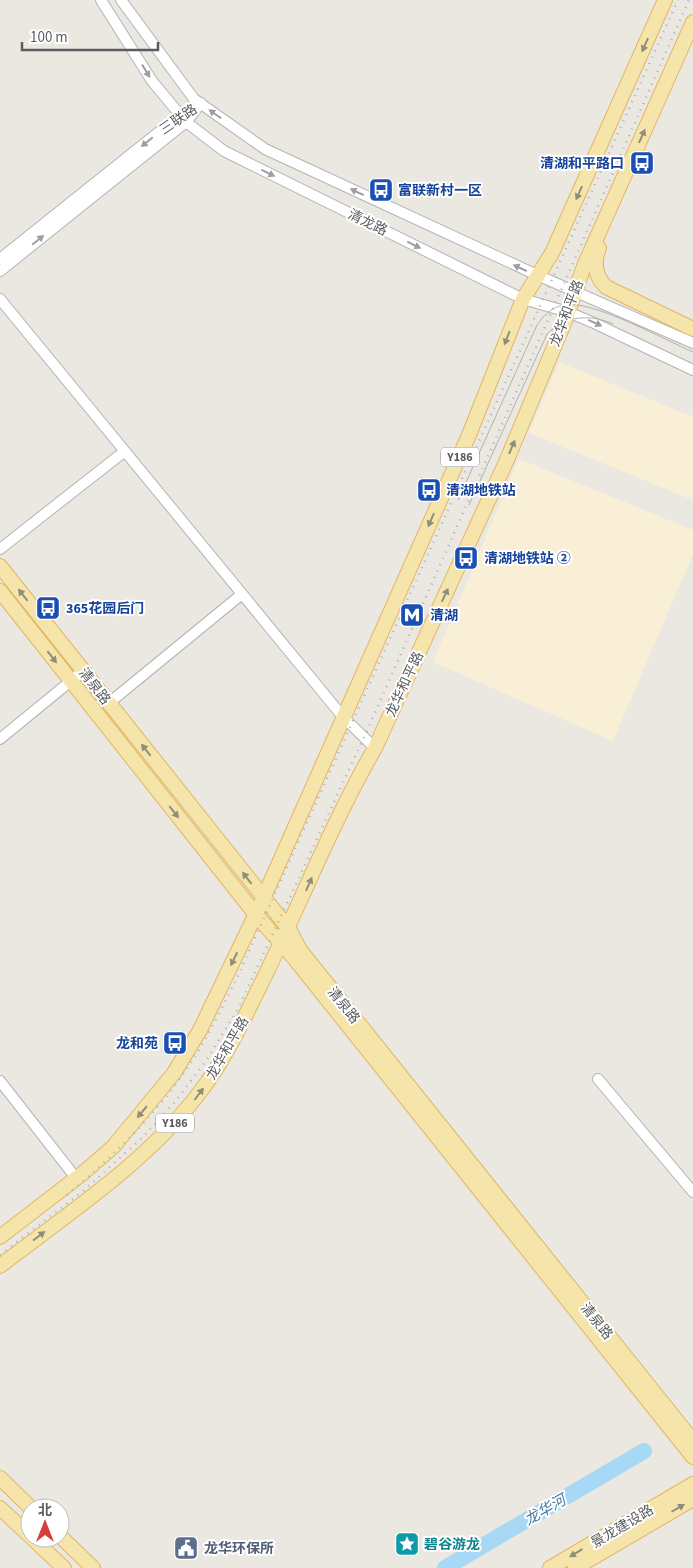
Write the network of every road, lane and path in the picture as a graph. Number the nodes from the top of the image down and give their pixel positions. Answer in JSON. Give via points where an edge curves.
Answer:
{"nodes":[{"id":1,"x":101,"y":0,"type":"edge"},
{"id":2,"x":121,"y":0,"type":"edge"},
{"id":3,"x":665,"y":0,"type":"edge"},
{"id":4,"x":693,"y":22,"type":"edge"},
{"id":5,"x":200,"y":103,"type":"junction"},
{"id":6,"x":183,"y":119,"type":"junction"},
{"id":7,"x":610,"y":210,"type":"junction"},
{"id":8,"x":0,"y":259,"type":"edge"},
{"id":9,"x":0,"y":271,"type":"edge"},
{"id":10,"x":537,"y":275,"type":"junction"},
{"id":11,"x":576,"y":291,"type":"junction"},
{"id":12,"x":0,"y":299,"type":"edge"},
{"id":13,"x":523,"y":299,"type":"junction"},
{"id":14,"x":568,"y":312,"type":"junction"},
{"id":15,"x":693,"y":329,"type":"edge"},
{"id":16,"x":693,"y":343,"type":"edge"},
{"id":17,"x":693,"y":370,"type":"edge"},
{"id":18,"x":125,"y":451,"type":"junction"},
{"id":19,"x":0,"y":549,"type":"edge"},
{"id":20,"x":0,"y":566,"type":"edge"},
{"id":21,"x":0,"y":591,"type":"edge"},
{"id":22,"x":242,"y":594,"type":"junction"},
{"id":23,"x":83,"y":671,"type":"junction"},
{"id":24,"x":72,"y":682,"type":"junction"},
{"id":25,"x":109,"y":703,"type":"junction"},
{"id":26,"x":343,"y":716,"type":"junction"},
{"id":27,"x":0,"y":739,"type":"edge"},
{"id":28,"x":375,"y":748,"type":"junction"},
{"id":29,"x":263,"y":899,"type":"junction"},
{"id":30,"x":256,"y":915,"type":"junction"},
{"id":31,"x":289,"y":929,"type":"junction"},
{"id":32,"x":281,"y":944,"type":"junction"},
{"id":33,"x":598,"y":1079,"type":"dead end"},
{"id":34,"x":0,"y":1081,"type":"edge"},
{"id":35,"x":76,"y":1178,"type":"junction"},
{"id":36,"x":693,"y":1192,"type":"edge"},
{"id":37,"x":0,"y":1237,"type":"edge"},
{"id":38,"x":0,"y":1266,"type":"edge"},
{"id":39,"x":693,"y":1441,"type":"edge"},
{"id":40,"x":693,"y":1457,"type":"edge"},
{"id":41,"x":0,"y":1478,"type":"edge"},
{"id":42,"x":693,"y":1484,"type":"edge"},
{"id":43,"x":21,"y":1498,"type":"edge"},
{"id":44,"x":693,"y":1499,"type":"edge"},
{"id":45,"x":0,"y":1508,"type":"edge"},
{"id":46,"x":20,"y":1527,"type":"edge"},
{"id":47,"x":70,"y":1546,"type":"edge"},
{"id":48,"x":43,"y":1548,"type":"edge"},
{"id":49,"x":64,"y":1568,"type":"edge"},
{"id":50,"x":93,"y":1568,"type":"edge"},
{"id":51,"x":550,"y":1568,"type":"edge"},
{"id":52,"x":575,"y":1568,"type":"edge"}],
"edges":[{"from":1,"to":6,"type":"street","name":"清龙路","one_way":true,"via":[[152,81]]},
{"from":2,"to":5,"type":"street","name":"清龙路"},
{"from":3,"to":10,"type":"main road","number":"Y186","one_way":true,"via":[[552,253]]},
{"from":7,"to":4,"type":"main road","name":"龙华和平路","number":"Y186","one_way":true},
{"from":5,"to":6,"type":"street","name":"三联路"},
{"from":10,"to":5,"type":"street","name":"清龙路","one_way":true,"via":[[265,149]]},
{"from":6,"to":8,"type":"street","name":"三联路","one_way":true},
{"from":9,"to":6,"type":"street","name":"三联路","one_way":true},
{"from":6,"to":13,"type":"street","name":"清龙路","one_way":true,"via":[[224,151]]},
{"from":7,"to":11,"type":"main road","name":"龙华和平路","number":"Y186"},
{"from":7,"to":15,"type":"main road","via":[[608,227],[596,258],[600,281],[616,294]]},
{"from":10,"to":11,"type":"street","name":"清龙路"},
{"from":10,"to":13,"type":"main road","number":"Y186"},
{"from":11,"to":14,"type":"main road","name":"龙华和平路","number":"Y186"},
{"from":11,"to":16,"type":"street","name":"清龙路"},
{"from":12,"to":18,"type":"street"},
{"from":13,"to":14,"type":"street","name":"清龙路"},
{"from":13,"to":26,"type":"main road","number":"Y186","one_way":true,"via":[[470,435]]},
{"from":14,"to":17,"type":"street","name":"清龙路","one_way":true},
{"from":28,"to":14,"type":"main road","name":"龙华和平路","number":"Y186","one_way":true,"via":[[506,462]]},
{"from":18,"to":19,"type":"street"},
{"from":18,"to":22,"type":"street"},
{"from":23,"to":20,"type":"main road","name":"清泉路","one_way":true},
{"from":21,"to":24,"type":"main road","name":"清泉路","one_way":true},
{"from":22,"to":25,"type":"street"},
{"from":22,"to":26,"type":"street"},
{"from":23,"to":24,"type":"street"},
{"from":23,"to":25,"type":"main road","name":"清泉路"},
{"from":24,"to":27,"type":"street"},
{"from":24,"to":30,"type":"main road","name":"清泉路","one_way":true},
{"from":29,"to":25,"type":"main road","name":"清泉路","one_way":true},
{"from":26,"to":28,"type":"street"},
{"from":26,"to":29,"type":"main road","number":"Y186"},
{"from":31,"to":28,"type":"main road","name":"龙华和平路","number":"Y186","one_way":true,"via":[[351,789]]},
{"from":29,"to":30,"type":"main road","number":"Y186"},
{"from":29,"to":31,"type":"main road","name":"清泉路"},
{"from":30,"to":32,"type":"main road","name":"清泉路"},
{"from":30,"to":35,"type":"main road","number":"Y186","one_way":true,"via":[[200,1030],[174,1073],[113,1147]]},
{"from":31,"to":32,"type":"main road","name":"龙华和平路","number":"Y186"},
{"from":31,"to":39,"type":"main road","name":"清泉路","via":[[300,950]]},
{"from":38,"to":32,"type":"main road","name":"龙华和平路","number":"Y186","one_way":true,"via":[[124,1171],[172,1126],[201,1091],[219,1062]]},
{"from":32,"to":40,"type":"main road","name":"清泉路"},
{"from":33,"to":36,"type":"street"},
{"from":34,"to":35,"type":"street"},
{"from":35,"to":37,"type":"main road","number":"Y186"},
{"from":41,"to":43,"type":"main road"},
{"from":42,"to":51,"type":"main road","name":"景龙建设路","one_way":true},
{"from":52,"to":44,"type":"main road","name":"景龙建设路","one_way":true},
{"from":45,"to":46,"type":"main road"},
{"from":47,"to":50,"type":"main road"},
{"from":48,"to":49,"type":"main road"}]}
